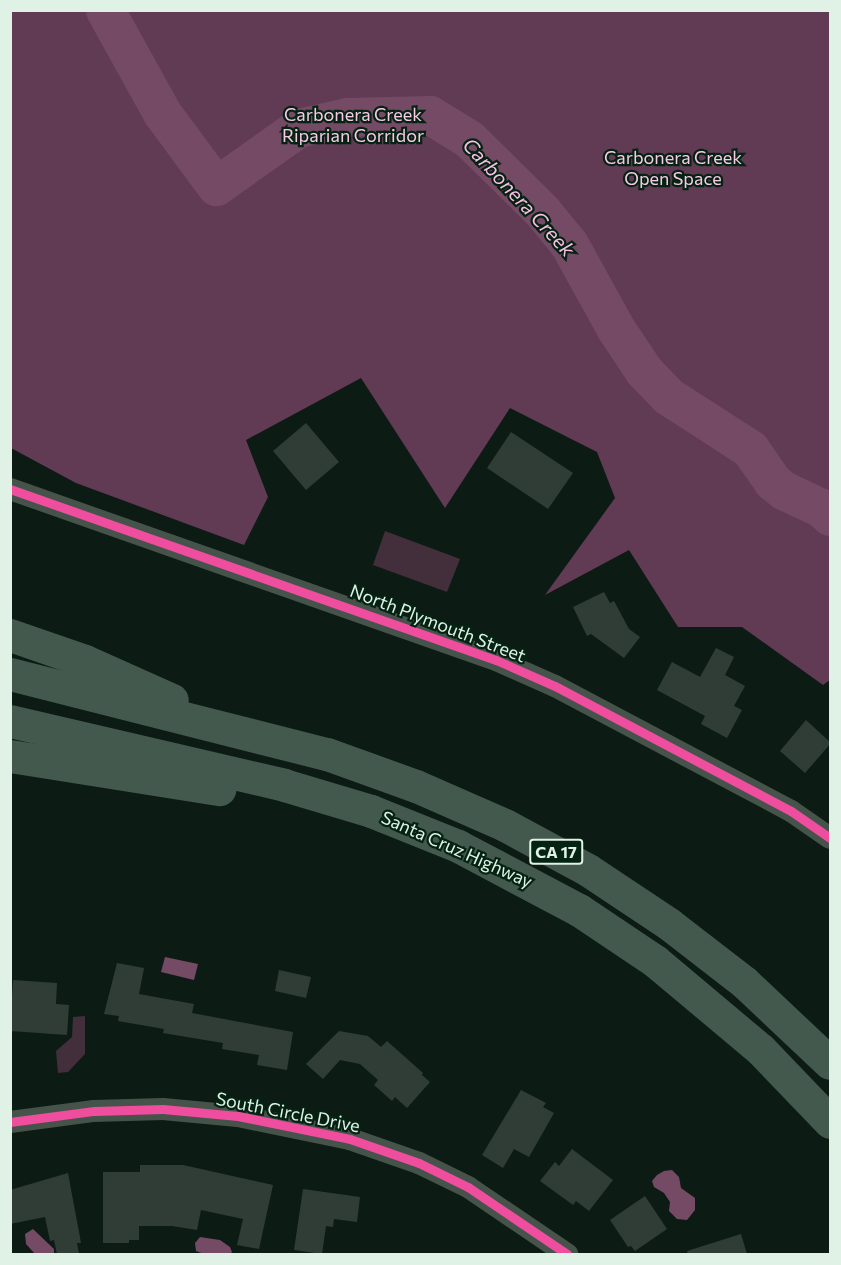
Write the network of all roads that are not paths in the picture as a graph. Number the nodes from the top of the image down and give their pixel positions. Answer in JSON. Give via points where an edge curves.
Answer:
{"nodes":[{"id":1,"x":10,"y":489,"type":"edge"},
{"id":2,"x":10,"y":635,"type":"edge"},
{"id":3,"x":10,"y":674,"type":"edge"},
{"id":4,"x":10,"y":721,"type":"edge"},
{"id":5,"x":233,"y":729,"type":"junction"},
{"id":6,"x":10,"y":756,"type":"edge"},
{"id":7,"x":328,"y":797,"type":"junction"},
{"id":8,"x":831,"y":838,"type":"edge"},
{"id":9,"x":831,"y":1064,"type":"edge"},
{"id":10,"x":10,"y":1122,"type":"edge"},
{"id":11,"x":831,"y":1122,"type":"edge"},
{"id":12,"x":567,"y":1254,"type":"edge"}],
"edges":[{"from":1,"to":8,"type":"street","name":"North Plymouth Street","via":[[496,660],[555,686],[791,811]]},
{"from":2,"to":5,"type":"highway","via":[[123,677]]},
{"from":3,"to":5,"type":"highway","number":"CA 17"},
{"from":4,"to":7,"type":"highway","name":"Santa Cruz Highway","number":"CA 17"},
{"from":5,"to":9,"type":"highway","number":"CA 17","via":[[327,754],[416,786],[505,825],[563,856],[630,897],[707,952]]},
{"from":6,"to":7,"type":"highway","via":[[190,785]]},
{"from":7,"to":11,"type":"highway","name":"Santa Cruz Highway","number":"CA 17","via":[[416,827],[579,910],[655,961],[726,1018]]},
{"from":10,"to":12,"type":"street","name":"South Circle Drive","via":[[94,1110],[163,1109],[238,1116],[350,1138],[419,1163],[468,1187]]}]}
